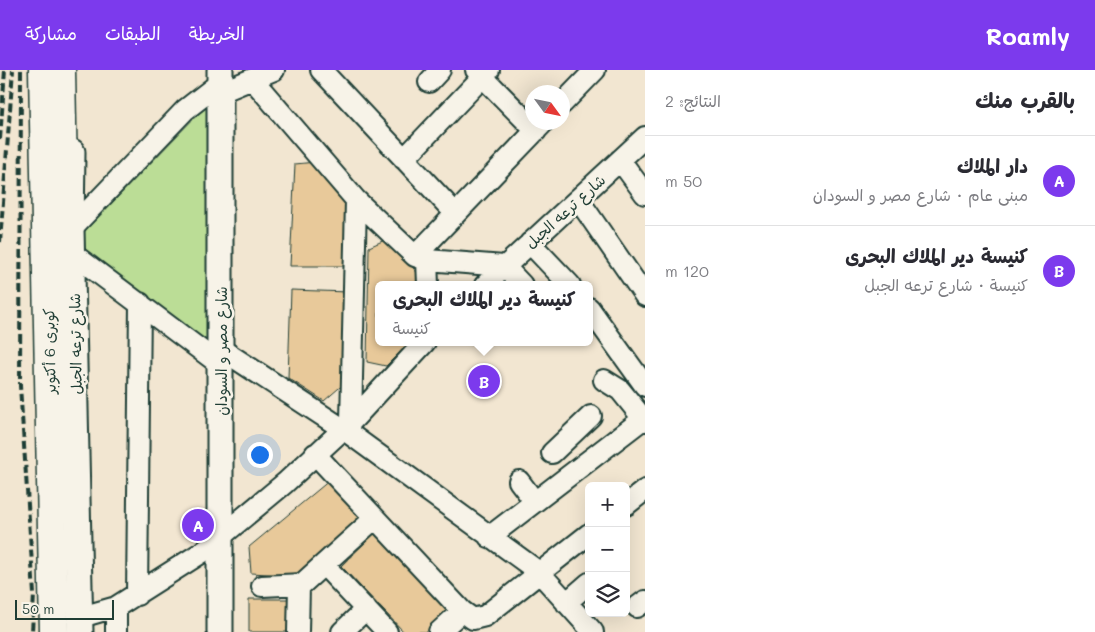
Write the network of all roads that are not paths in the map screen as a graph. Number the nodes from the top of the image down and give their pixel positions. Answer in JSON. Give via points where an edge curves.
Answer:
{"nodes":[{"id":1,"x":42,"y":70,"type":"edge"},
{"id":2,"x":61,"y":70,"type":"edge"},
{"id":3,"x":74,"y":70,"type":"edge"},
{"id":4,"x":274,"y":70,"type":"edge"},
{"id":5,"x":321,"y":70,"type":"edge"},
{"id":6,"x":595,"y":70,"type":"edge"},
{"id":7,"x":483,"y":72,"type":"edge"},
{"id":8,"x":253,"y":80,"type":"junction"},
{"id":9,"x":221,"y":81,"type":"edge"},
{"id":10,"x":570,"y":96,"type":"edge"},
{"id":11,"x":525,"y":113,"type":"edge"},
{"id":12,"x":537,"y":130,"type":"edge"},
{"id":13,"x":645,"y":137,"type":"edge"},
{"id":14,"x":404,"y":158,"type":"junction"},
{"id":15,"x":620,"y":160,"type":"junction"},
{"id":16,"x":645,"y":194,"type":"edge"},
{"id":17,"x":578,"y":199,"type":"junction"},
{"id":18,"x":356,"y":200,"type":"junction"},
{"id":19,"x":455,"y":213,"type":"junction"},
{"id":20,"x":70,"y":229,"type":"junction"},
{"id":21,"x":530,"y":243,"type":"junction"},
{"id":22,"x":73,"y":254,"type":"junction"},
{"id":23,"x":421,"y":258,"type":"junction"},
{"id":24,"x":494,"y":279,"type":"edge"},
{"id":25,"x":427,"y":281,"type":"edge"},
{"id":26,"x":566,"y":281,"type":"edge"},
{"id":27,"x":645,"y":296,"type":"edge"},
{"id":28,"x":140,"y":303,"type":"junction"},
{"id":29,"x":593,"y":314,"type":"edge"},
{"id":30,"x":421,"y":346,"type":"edge"},
{"id":31,"x":221,"y":358,"type":"junction"},
{"id":32,"x":642,"y":381,"type":"edge"},
{"id":33,"x":591,"y":416,"type":"dead end"},
{"id":34,"x":644,"y":420,"type":"edge"},
{"id":35,"x":347,"y":426,"type":"junction"},
{"id":36,"x":315,"y":454,"type":"junction"},
{"id":37,"x":581,"y":467,"type":"junction"},
{"id":38,"x":519,"y":481,"type":"dead end"},
{"id":39,"x":645,"y":490,"type":"edge"},
{"id":40,"x":536,"y":502,"type":"junction"},
{"id":41,"x":630,"y":502,"type":"edge"},
{"id":42,"x":375,"y":518,"type":"junction"},
{"id":43,"x":221,"y":537,"type":"junction"},
{"id":44,"x":489,"y":537,"type":"junction"},
{"id":45,"x":585,"y":537,"type":"edge"},
{"id":46,"x":324,"y":564,"type":"junction"},
{"id":47,"x":539,"y":572,"type":"junction"},
{"id":48,"x":262,"y":586,"type":"dead end"},
{"id":49,"x":299,"y":586,"type":"junction"},
{"id":50,"x":585,"y":586,"type":"edge"},
{"id":51,"x":137,"y":595,"type":"junction"},
{"id":52,"x":566,"y":603,"type":"junction"},
{"id":53,"x":116,"y":607,"type":"junction"},
{"id":54,"x":366,"y":609,"type":"junction"},
{"id":55,"x":462,"y":611,"type":"junction"},
{"id":56,"x":78,"y":627,"type":"edge"},
{"id":57,"x":54,"y":632,"type":"edge"},
{"id":58,"x":116,"y":632,"type":"edge"},
{"id":59,"x":220,"y":632,"type":"edge"},
{"id":60,"x":298,"y":632,"type":"edge"},
{"id":61,"x":342,"y":632,"type":"edge"},
{"id":62,"x":388,"y":632,"type":"edge"},
{"id":63,"x":439,"y":632,"type":"edge"},
{"id":64,"x":593,"y":632,"type":"edge"}],
"edges":[{"from":1,"to":57,"type":"highway","name":"كوبرى 6 أكتوبر"},
{"from":2,"to":56,"type":"highway","name":"كوبرى 6 أكتوبر"},
{"from":3,"to":20,"type":"main road","name":"شارع ترعه الجبل"},
{"from":4,"to":8,"type":"street"},
{"from":5,"to":14,"type":"street"},
{"from":6,"to":10,"type":"street"},
{"from":7,"to":11,"type":"street"},
{"from":7,"to":14,"type":"street"},
{"from":8,"to":9,"type":"street"},
{"from":8,"to":18,"type":"street"},
{"from":9,"to":20,"type":"street","via":[[186,110]]},
{"from":9,"to":31,"type":"main road","name":"شارع مصر و السودان"},
{"from":12,"to":19,"type":"street"},
{"from":13,"to":15,"type":"street","name":"شارع ترعه الجبل"},
{"from":14,"to":19,"type":"street"},
{"from":15,"to":16,"type":"street"},
{"from":15,"to":17,"type":"street","name":"شارع ترعه الجبل"},
{"from":17,"to":21,"type":"street","name":"شارع ترعه الجبل"},
{"from":17,"to":27,"type":"street"},
{"from":18,"to":23,"type":"street"},
{"from":18,"to":35,"type":"street"},
{"from":19,"to":23,"type":"street"},
{"from":20,"to":22,"type":"main road","name":"شارع ترعه الجبل"},
{"from":21,"to":24,"type":"street","name":"شارع ترعه الجبل"},
{"from":21,"to":26,"type":"street"},
{"from":22,"to":28,"type":"street"},
{"from":22,"to":56,"type":"main road","name":"شارع ترعه الجبل"},
{"from":23,"to":24,"type":"street"},
{"from":23,"to":25,"type":"street"},
{"from":28,"to":31,"type":"street"},
{"from":28,"to":51,"type":"street"},
{"from":29,"to":32,"type":"street"},
{"from":30,"to":35,"type":"street"},
{"from":31,"to":35,"type":"street"},
{"from":31,"to":43,"type":"main road","name":"شارع مصر و السودان"},
{"from":32,"to":34,"type":"street","via":[[612,385]]},
{"from":33,"to":37,"type":"street","via":[[557,448]]},
{"from":34,"to":37,"type":"street"},
{"from":35,"to":36,"type":"street"},
{"from":35,"to":44,"type":"street"},
{"from":36,"to":42,"type":"street"},
{"from":36,"to":43,"type":"street"},
{"from":37,"to":40,"type":"street"},
{"from":38,"to":40,"type":"street"},
{"from":39,"to":41,"type":"street"},
{"from":40,"to":44,"type":"street"},
{"from":42,"to":46,"type":"street"},
{"from":42,"to":55,"type":"street"},
{"from":43,"to":51,"type":"street"},
{"from":43,"to":59,"type":"main road","name":"شارع مصر و السودان"},
{"from":44,"to":47,"type":"street"},
{"from":45,"to":47,"type":"street"},
{"from":46,"to":49,"type":"street"},
{"from":46,"to":54,"type":"street"},
{"from":47,"to":52,"type":"street"},
{"from":47,"to":55,"type":"street","via":[[485,616],[473,619]]},
{"from":48,"to":49,"type":"street"},
{"from":49,"to":60,"type":"street"},
{"from":50,"to":52,"type":"street"},
{"from":51,"to":53,"type":"street"},
{"from":52,"to":64,"type":"street"},
{"from":53,"to":56,"type":"street"},
{"from":53,"to":58,"type":"street"},
{"from":54,"to":61,"type":"street"},
{"from":54,"to":62,"type":"street"},
{"from":55,"to":63,"type":"street"}]}
